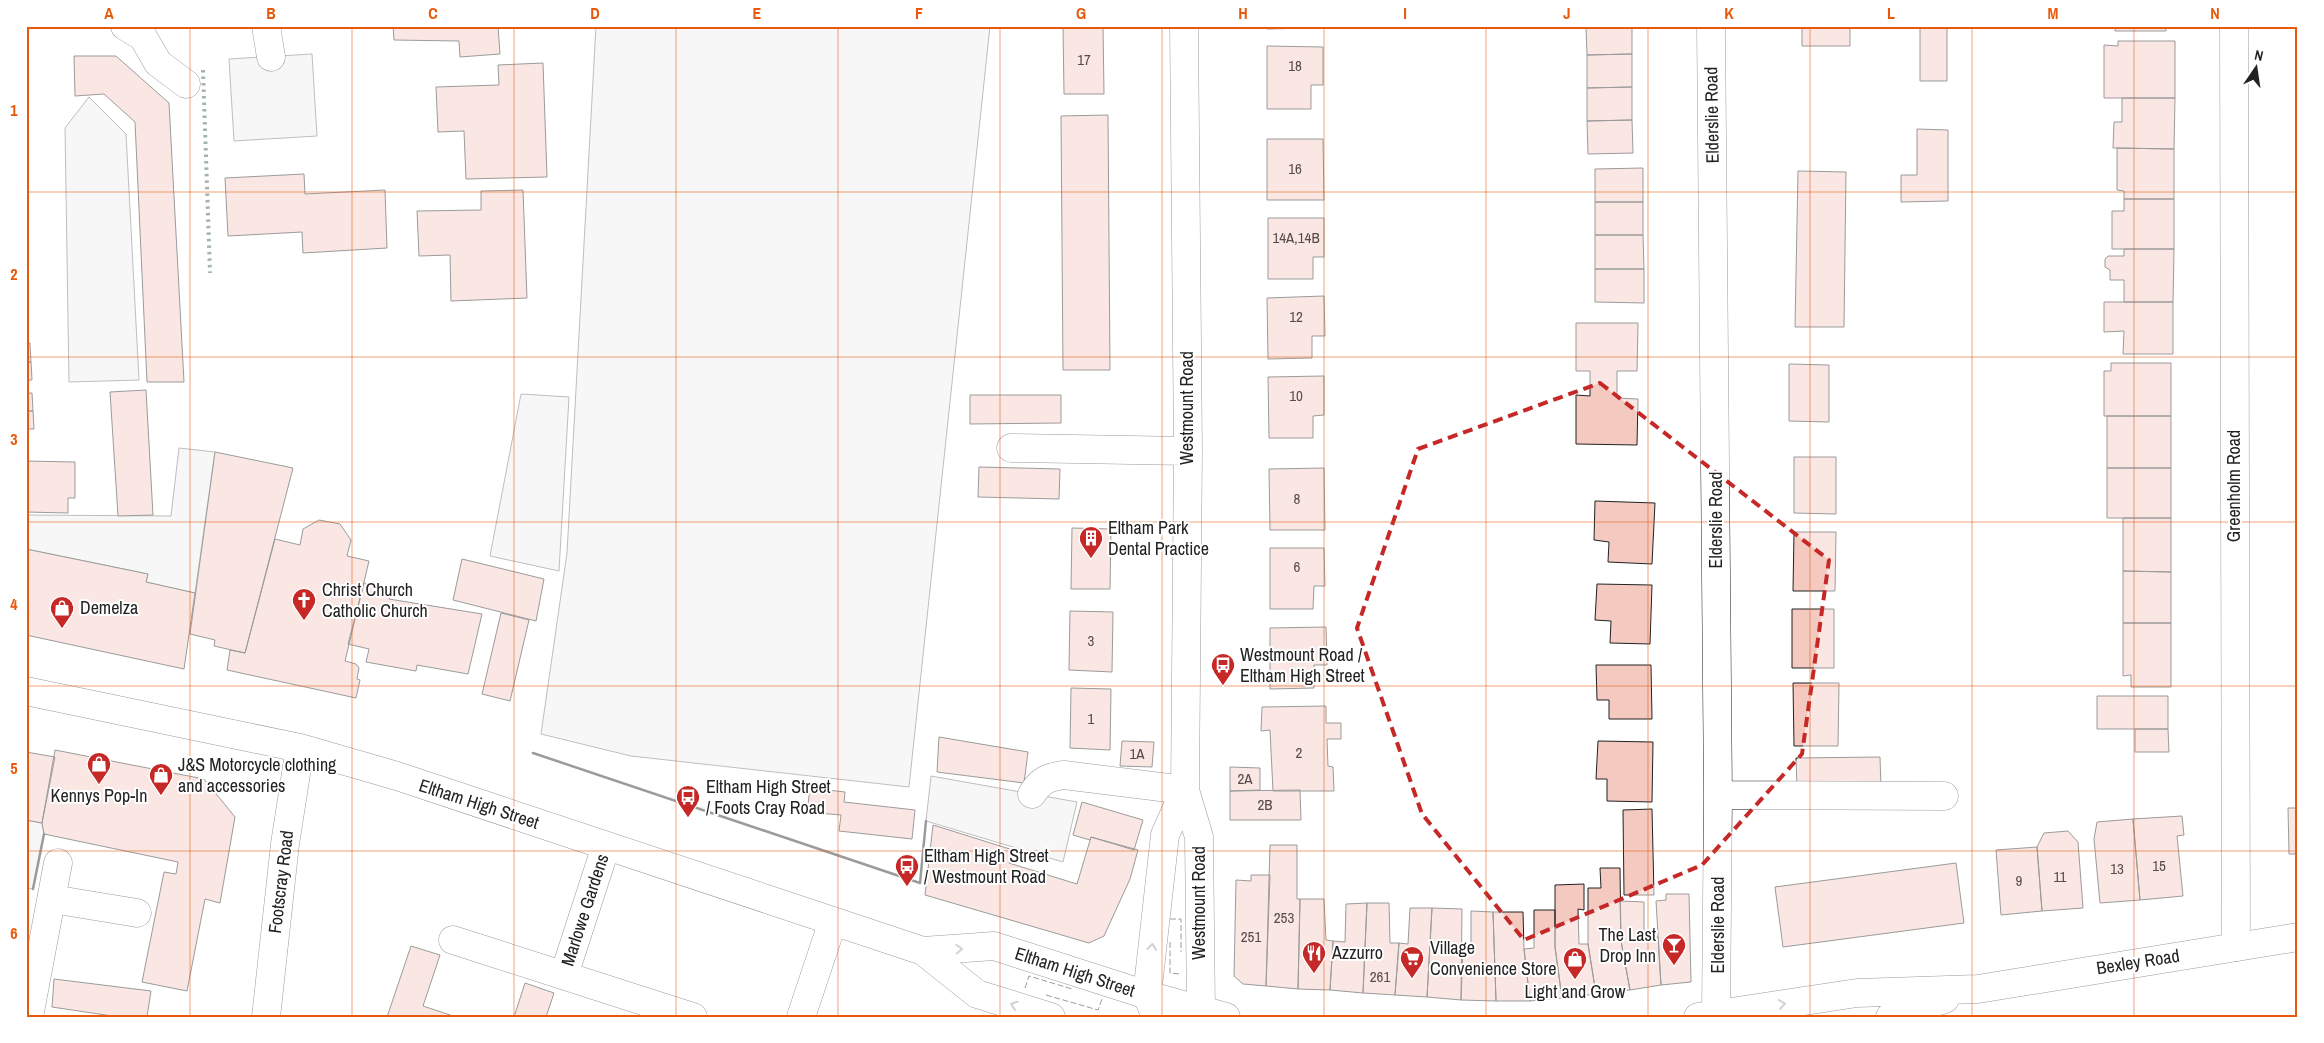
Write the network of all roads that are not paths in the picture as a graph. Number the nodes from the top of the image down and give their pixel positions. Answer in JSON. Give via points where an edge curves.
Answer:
{"nodes":[{"id":1,"x":125,"y":26,"type":"edge"},
{"id":2,"x":266,"y":26,"type":"edge"},
{"id":3,"x":1184,"y":26,"type":"edge"},
{"id":4,"x":1711,"y":26,"type":"edge"},
{"id":5,"x":2234,"y":26,"type":"edge"},
{"id":6,"x":271,"y":57,"type":"dead end"},
{"id":7,"x":186,"y":84,"type":"dead end"},
{"id":8,"x":1011,"y":448,"type":"dead end"},
{"id":9,"x":1188,"y":451,"type":"junction"},
{"id":10,"x":26,"y":690,"type":"edge"},
{"id":11,"x":300,"y":748,"type":"junction"},
{"id":12,"x":1185,"y":790,"type":"junction"},
{"id":13,"x":1032,"y":794,"type":"dead end"},
{"id":14,"x":1718,"y":795,"type":"junction"},
{"id":15,"x":1944,"y":796,"type":"dead end"},
{"id":16,"x":606,"y":846,"type":"junction"},
{"id":17,"x":58,"y":864,"type":"dead end"},
{"id":18,"x":52,"y":899,"type":"junction"},
{"id":19,"x":137,"y":913,"type":"dead end"},
{"id":20,"x":833,"y":921,"type":"junction"},
{"id":21,"x":2298,"y":937,"type":"edge"},
{"id":22,"x":453,"y":940,"type":"dead end"},
{"id":23,"x":2236,"y":946,"type":"junction"},
{"id":24,"x":923,"y":951,"type":"junction"},
{"id":25,"x":564,"y":975,"type":"junction"},
{"id":26,"x":1978,"y":989,"type":"junction"},
{"id":27,"x":1152,"y":1006,"type":"edge"},
{"id":28,"x":1208,"y":1015,"type":"edge"},
{"id":29,"x":1707,"y":1016,"type":"edge"},
{"id":30,"x":29,"y":1017,"type":"edge"},
{"id":31,"x":266,"y":1017,"type":"edge"},
{"id":32,"x":694,"y":1017,"type":"edge"},
{"id":33,"x":801,"y":1017,"type":"edge"},
{"id":34,"x":1051,"y":1017,"type":"edge"},
{"id":35,"x":1890,"y":1017,"type":"edge"}],
"edges":[{"from":1,"to":7,"type":"street","via":[[142,38],[158,63]]},
{"from":2,"to":6,"type":"street"},
{"from":3,"to":9,"type":"street","name":"Westmount Road"},
{"from":4,"to":14,"type":"street","name":"Elderslie Road"},
{"from":5,"to":23,"type":"street","name":"Greenholm Road"},
{"from":8,"to":9,"type":"street"},
{"from":9,"to":12,"type":"street","name":"Westmount Road"},
{"from":10,"to":11,"type":"street","name":"Eltham High Street"},
{"from":11,"to":16,"type":"street","name":"Eltham High Street","via":[[397,776]]},
{"from":11,"to":31,"type":"street","name":"Footscray Road","via":[[285,844]]},
{"from":12,"to":13,"type":"street","via":[[1064,775],[1048,777]]},
{"from":27,"to":12,"type":"street","name":"Westmount Road","one_way":true,"via":[[1165,835]]},
{"from":12,"to":28,"type":"street","name":"Westmount Road","via":[[1199,837]]},
{"from":14,"to":15,"type":"street"},
{"from":14,"to":29,"type":"street","name":"Elderslie Road"},
{"from":16,"to":20,"type":"street","name":"Eltham High Street"},
{"from":16,"to":25,"type":"street","name":"Marlowe Gardens"},
{"from":17,"to":18,"type":"street"},
{"from":18,"to":19,"type":"street"},
{"from":18,"to":30,"type":"street"},
{"from":20,"to":24,"type":"street","name":"Eltham High Street"},
{"from":20,"to":33,"type":"street"},
{"from":21,"to":23,"type":"street","name":"Bexley Road"},
{"from":22,"to":25,"type":"street","name":"Marlowe Gardens"},
{"from":23,"to":26,"type":"street","name":"Bexley Road"},
{"from":24,"to":27,"type":"street","name":"Eltham High Street","one_way":true,"via":[[994,946]]},
{"from":34,"to":24,"type":"street","name":"Eltham High Street","one_way":true,"via":[[977,994]]},
{"from":25,"to":32,"type":"street","name":"Marlowe Gardens"},
{"from":29,"to":26,"type":"street","name":"Bexley Road","one_way":true,"via":[[1857,993]]},
{"from":26,"to":35,"type":"street","name":"Bexley Road"},
{"from":27,"to":28,"type":"street","name":"Eltham High Street"}]}
